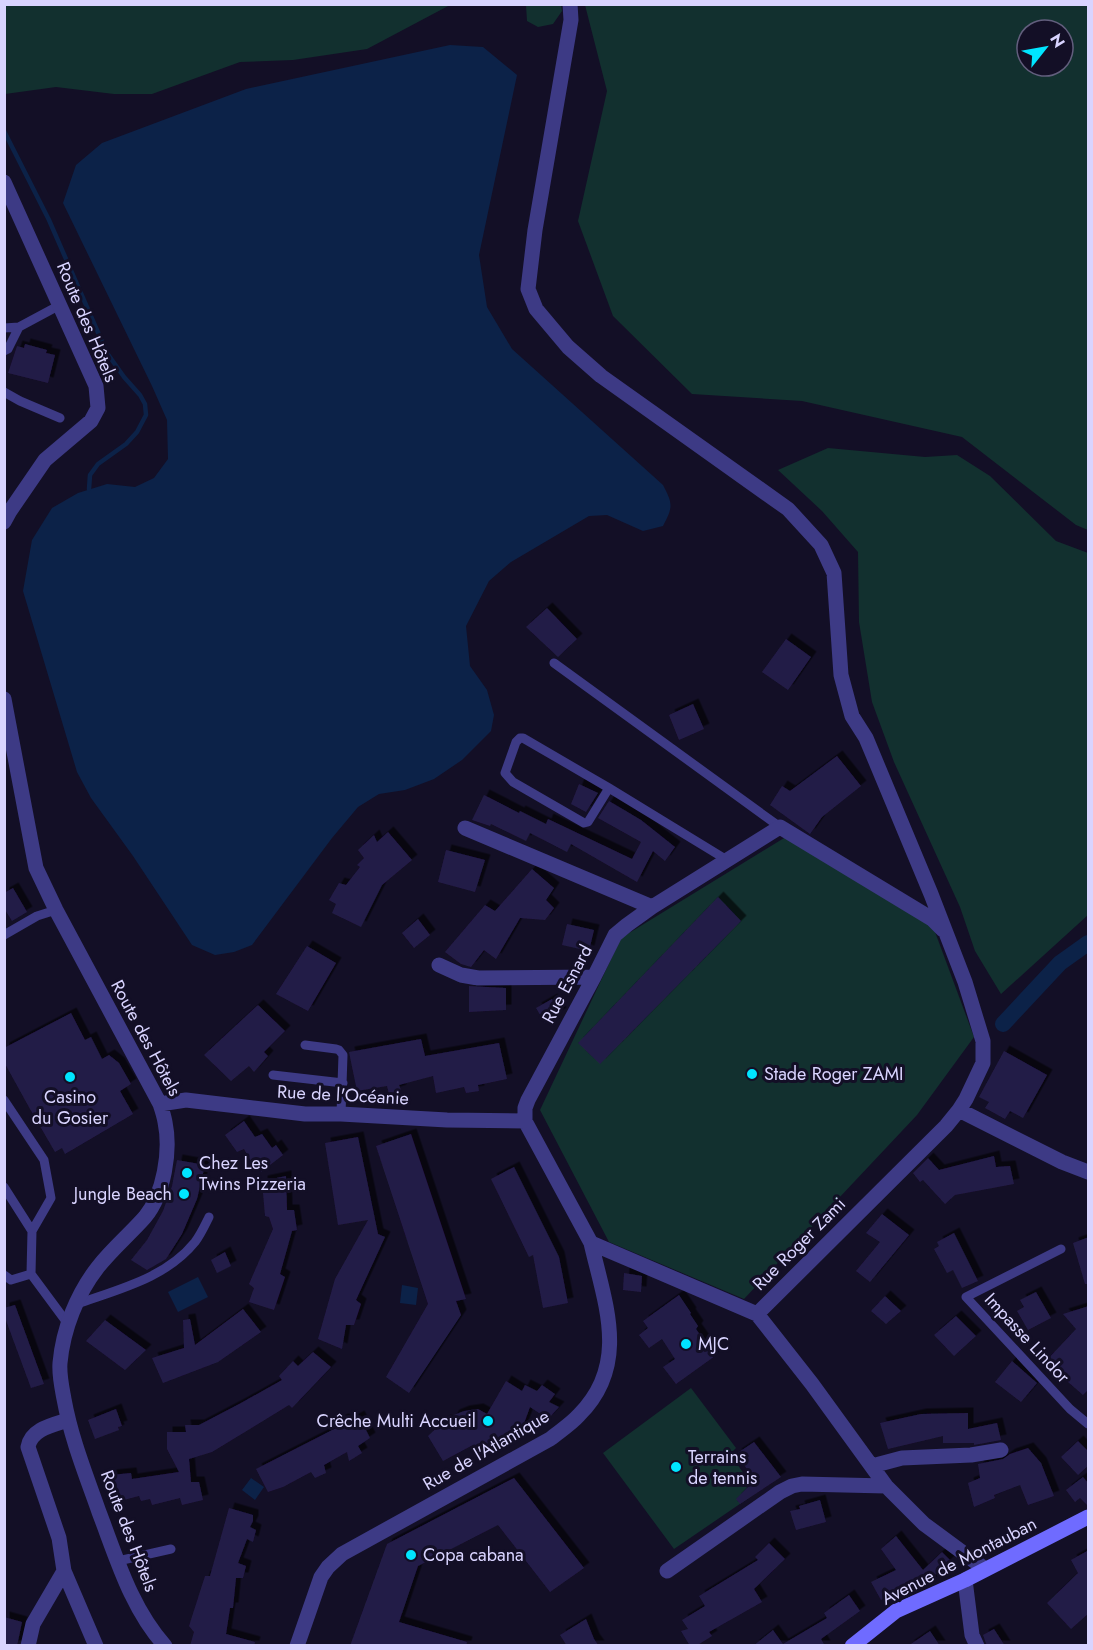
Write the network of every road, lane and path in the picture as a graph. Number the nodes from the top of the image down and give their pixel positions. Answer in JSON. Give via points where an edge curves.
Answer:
{"nodes":[{"id":1,"x":570,"y":4,"type":"edge"},
{"id":2,"x":4,"y":182,"type":"edge"},
{"id":3,"x":60,"y":305,"type":"junction"},
{"id":4,"x":19,"y":327,"type":"junction"},
{"id":5,"x":4,"y":328,"type":"edge"},
{"id":6,"x":4,"y":351,"type":"edge"},
{"id":7,"x":4,"y":392,"type":"edge"},
{"id":8,"x":60,"y":418,"type":"dead end"},
{"id":9,"x":4,"y":522,"type":"edge"},
{"id":10,"x":554,"y":663,"type":"dead end"},
{"id":11,"x":4,"y":699,"type":"edge"},
{"id":12,"x":609,"y":788,"type":"junction"},
{"id":13,"x":780,"y":827,"type":"junction"},
{"id":14,"x":465,"y":828,"type":"dead end"},
{"id":15,"x":727,"y":860,"type":"junction"},
{"id":16,"x":652,"y":907,"type":"junction"},
{"id":17,"x":56,"y":910,"type":"junction"},
{"id":18,"x":946,"y":933,"type":"junction"},
{"id":19,"x":4,"y":935,"type":"edge"},
{"id":20,"x":439,"y":965,"type":"dead end"},
{"id":21,"x":594,"y":977,"type":"junction"},
{"id":22,"x":305,"y":1045,"type":"dead end"},
{"id":23,"x":273,"y":1075,"type":"dead end"},
{"id":24,"x":343,"y":1083,"type":"junction"},
{"id":25,"x":4,"y":1100,"type":"edge"},
{"id":26,"x":160,"y":1104,"type":"junction"},
{"id":27,"x":959,"y":1110,"type":"junction"},
{"id":28,"x":341,"y":1114,"type":"junction"},
{"id":29,"x":525,"y":1121,"type":"junction"},
{"id":30,"x":1089,"y":1172,"type":"edge"},
{"id":31,"x":4,"y":1187,"type":"edge"},
{"id":32,"x":209,"y":1217,"type":"dead end"},
{"id":33,"x":32,"y":1231,"type":"junction"},
{"id":34,"x":591,"y":1243,"type":"junction"},
{"id":35,"x":1061,"y":1249,"type":"dead end"},
{"id":36,"x":31,"y":1274,"type":"junction"},
{"id":37,"x":4,"y":1275,"type":"edge"},
{"id":38,"x":76,"y":1304,"type":"junction"},
{"id":39,"x":757,"y":1314,"type":"junction"},
{"id":40,"x":68,"y":1324,"type":"junction"},
{"id":41,"x":68,"y":1420,"type":"junction"},
{"id":42,"x":1089,"y":1424,"type":"edge"},
{"id":43,"x":1001,"y":1450,"type":"dead end"},
{"id":44,"x":872,"y":1466,"type":"junction"},
{"id":45,"x":886,"y":1486,"type":"junction"},
{"id":46,"x":1089,"y":1517,"type":"edge"},
{"id":47,"x":171,"y":1549,"type":"dead end"},
{"id":48,"x":118,"y":1561,"type":"junction"},
{"id":49,"x":985,"y":1569,"type":"junction"},
{"id":50,"x":64,"y":1571,"type":"junction"},
{"id":51,"x":666,"y":1571,"type":"dead end"},
{"id":52,"x":965,"y":1580,"type":"junction"},
{"id":53,"x":28,"y":1646,"type":"edge"},
{"id":54,"x":96,"y":1646,"type":"edge"},
{"id":55,"x":165,"y":1646,"type":"edge"},
{"id":56,"x":297,"y":1646,"type":"edge"},
{"id":57,"x":852,"y":1646,"type":"edge"},
{"id":58,"x":977,"y":1646,"type":"edge"}],
"edges":[{"from":1,"to":18,"type":"street","name":"Rue Roger Zami","via":[[571,20],[528,289],[536,309],[568,347],[601,376],[788,509],[821,545],[834,573],[841,675],[852,716],[866,738]]},
{"from":2,"to":3,"type":"street","name":"Route des Hôtels"},
{"from":3,"to":4,"type":"lane"},
{"from":3,"to":9,"type":"street","name":"Route des Hôtels","via":[[96,386],[98,408],[91,421],[45,460]]},
{"from":4,"to":5,"type":"lane"},
{"from":4,"to":6,"type":"lane"},
{"from":7,"to":8,"type":"lane"},
{"from":10,"to":13,"type":"lane"},
{"from":11,"to":17,"type":"street","name":"Route des Hôtels","via":[[36,868]]},
{"from":12,"to":12,"type":"lane","via":[[520,738],[505,773],[513,782],[584,823]]},
{"from":12,"to":15,"type":"lane"},
{"from":13,"to":15,"type":"street","name":"Rue Esnard"},
{"from":13,"to":18,"type":"street","via":[[932,919]]},
{"from":14,"to":16,"type":"street"},
{"from":15,"to":16,"type":"street","name":"Rue Esnard"},
{"from":16,"to":21,"type":"street","name":"Rue Esnard","via":[[615,935]]},
{"from":17,"to":19,"type":"lane"},
{"from":17,"to":26,"type":"street","name":"Route des Hôtels"},
{"from":18,"to":27,"type":"street","name":"Rue Roger Zami","via":[[983,1041],[983,1064]]},
{"from":20,"to":21,"type":"street","via":[[478,978]]},
{"from":21,"to":29,"type":"street","name":"Rue Esnard","via":[[528,1100]]},
{"from":22,"to":24,"type":"lane","via":[[341,1052]]},
{"from":23,"to":24,"type":"lane"},
{"from":24,"to":28,"type":"lane"},
{"from":25,"to":33,"type":"lane","via":[[44,1160],[51,1198]]},
{"from":26,"to":28,"type":"street","name":"Rue de l'Océanie","via":[[186,1100],[305,1114]]},
{"from":26,"to":38,"type":"street","name":"Route des Hôtels","via":[[166,1122],[166,1162],[157,1196],[146,1215],[98,1267]]},
{"from":27,"to":30,"type":"street"},
{"from":27,"to":39,"type":"street","name":"Rue Roger Zami"},
{"from":28,"to":29,"type":"street","name":"Rue de l'Océanie"},
{"from":29,"to":34,"type":"street"},
{"from":31,"to":33,"type":"lane"},
{"from":32,"to":38,"type":"lane","via":[[195,1241],[173,1263],[154,1275]]},
{"from":33,"to":36,"type":"lane"},
{"from":34,"to":39,"type":"street"},
{"from":34,"to":56,"type":"street","name":"Rue de l'Atlantique","via":[[611,1339],[604,1379],[595,1395],[580,1414],[550,1439],[342,1554],[321,1577]]},
{"from":35,"to":42,"type":"lane","name":"Impasse Lindor","via":[[966,1297],[1070,1409]]},
{"from":36,"to":37,"type":"lane","via":[[11,1280]]},
{"from":36,"to":40,"type":"lane"},
{"from":38,"to":40,"type":"street","name":"Route des Hôtels"},
{"from":39,"to":44,"type":"street","name":"Rue Roger Zami"},
{"from":40,"to":41,"type":"street","name":"Route des Hôtels","via":[[60,1365]]},
{"from":41,"to":48,"type":"street","name":"Route des Hôtels"},
{"from":41,"to":50,"type":"street","via":[[39,1430],[29,1439],[28,1447],[59,1538]]},
{"from":43,"to":44,"type":"street","via":[[902,1458]]},
{"from":44,"to":45,"type":"street","name":"Rue Roger Zami"},
{"from":45,"to":49,"type":"street","name":"Rue Roger Zami","via":[[924,1524]]},
{"from":45,"to":51,"type":"street","via":[[792,1486]]},
{"from":46,"to":49,"type":"main road","name":"Avenue de Montauban"},
{"from":47,"to":48,"type":"lane"},
{"from":48,"to":55,"type":"street","name":"Route des Hôtels","via":[[132,1597]]},
{"from":49,"to":52,"type":"main road","name":"Avenue de Montauban"},
{"from":50,"to":53,"type":"street","via":[[33,1624]]},
{"from":50,"to":54,"type":"street"},
{"from":52,"to":57,"type":"main road","name":"Avenue de Montauban","via":[[896,1611]]},
{"from":52,"to":58,"type":"street"}]}
